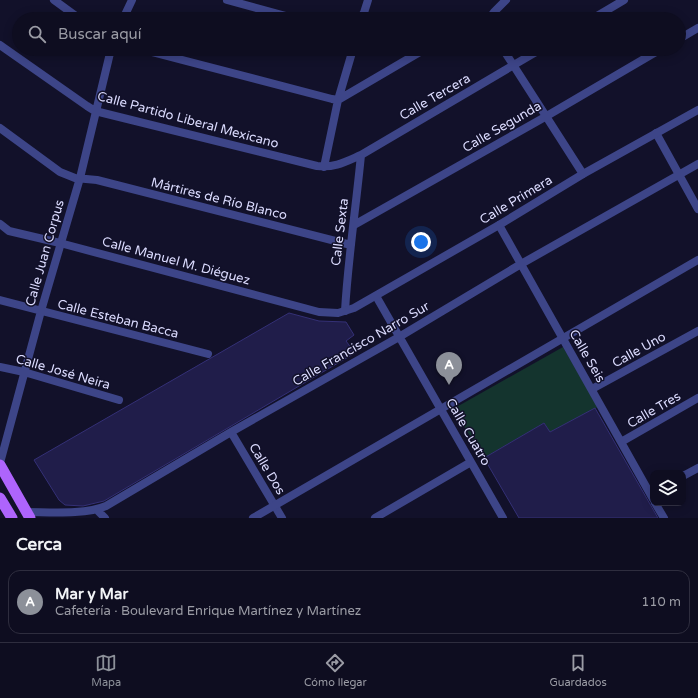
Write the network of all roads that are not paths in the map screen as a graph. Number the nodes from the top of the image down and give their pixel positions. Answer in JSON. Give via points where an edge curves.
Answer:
{"nodes":[{"id":1,"x":54,"y":0,"type":"edge"},
{"id":2,"x":132,"y":0,"type":"edge"},
{"id":3,"x":227,"y":0,"type":"edge"},
{"id":4,"x":368,"y":0,"type":"edge"},
{"id":5,"x":506,"y":0,"type":"edge"},
{"id":6,"x":624,"y":0,"type":"edge"},
{"id":7,"x":70,"y":12,"type":"edge"},
{"id":8,"x":126,"y":12,"type":"edge"},
{"id":9,"x":271,"y":12,"type":"edge"},
{"id":10,"x":364,"y":12,"type":"edge"},
{"id":11,"x":493,"y":12,"type":"edge"},
{"id":12,"x":604,"y":12,"type":"edge"},
{"id":13,"x":698,"y":28,"type":"edge"},
{"id":14,"x":686,"y":35,"type":"edge"},
{"id":15,"x":0,"y":45,"type":"edge"},
{"id":16,"x":12,"y":53,"type":"edge"},
{"id":17,"x":16,"y":56,"type":"edge"},
{"id":18,"x":109,"y":56,"type":"edge"},
{"id":19,"x":167,"y":56,"type":"edge"},
{"id":20,"x":351,"y":56,"type":"edge"},
{"id":21,"x":413,"y":56,"type":"edge"},
{"id":22,"x":508,"y":56,"type":"edge"},
{"id":23,"x":529,"y":56,"type":"edge"},
{"id":24,"x":649,"y":56,"type":"edge"},
{"id":25,"x":514,"y":65,"type":"junction"},
{"id":26,"x":338,"y":100,"type":"junction"},
{"id":27,"x":698,"y":110,"type":"edge"},
{"id":28,"x":96,"y":111,"type":"junction"},
{"id":29,"x":545,"y":117,"type":"junction"},
{"id":30,"x":0,"y":128,"type":"edge"},
{"id":31,"x":656,"y":133,"type":"junction"},
{"id":32,"x":361,"y":155,"type":"junction"},
{"id":33,"x":339,"y":164,"type":"joint"},
{"id":34,"x":698,"y":164,"type":"edge"},
{"id":35,"x":324,"y":167,"type":"junction"},
{"id":36,"x":583,"y":174,"type":"junction"},
{"id":37,"x":680,"y":175,"type":"junction"},
{"id":38,"x":80,"y":178,"type":"junction"},
{"id":39,"x":698,"y":209,"type":"edge"},
{"id":40,"x":0,"y":224,"type":"edge"},
{"id":41,"x":354,"y":225,"type":"junction"},
{"id":42,"x":499,"y":225,"type":"junction"},
{"id":43,"x":0,"y":229,"type":"edge"},
{"id":44,"x":9,"y":231,"type":"junction"},
{"id":45,"x":60,"y":243,"type":"junction"},
{"id":46,"x":351,"y":245,"type":"junction"},
{"id":47,"x":698,"y":260,"type":"edge"},
{"id":48,"x":522,"y":264,"type":"junction"},
{"id":49,"x":376,"y":296,"type":"junction"},
{"id":50,"x":0,"y":300,"type":"edge"},
{"id":51,"x":41,"y":311,"type":"junction"},
{"id":52,"x":345,"y":311,"type":"junction"},
{"id":53,"x":698,"y":331,"type":"edge"},
{"id":54,"x":399,"y":337,"type":"junction"},
{"id":55,"x":563,"y":338,"type":"junction"},
{"id":56,"x":208,"y":354,"type":"dead end"},
{"id":57,"x":0,"y":367,"type":"edge"},
{"id":58,"x":24,"y":372,"type":"junction"},
{"id":59,"x":592,"y":389,"type":"junction"},
{"id":60,"x":698,"y":398,"type":"edge"},
{"id":61,"x":119,"y":400,"type":"dead end"},
{"id":62,"x":441,"y":409,"type":"junction"},
{"id":63,"x":231,"y":432,"type":"junction"},
{"id":64,"x":621,"y":442,"type":"junction"},
{"id":65,"x":471,"y":462,"type":"junction"},
{"id":66,"x":0,"y":464,"type":"edge"},
{"id":67,"x":698,"y":468,"type":"edge"},
{"id":68,"x":686,"y":474,"type":"edge"},
{"id":69,"x":650,"y":492,"type":"edge"},
{"id":70,"x":0,"y":498,"type":"edge"},
{"id":71,"x":275,"y":505,"type":"junction"},
{"id":72,"x":657,"y":506,"type":"edge"},
{"id":73,"x":96,"y":510,"type":"junction"},
{"id":74,"x":28,"y":515,"type":"edge"},
{"id":75,"x":502,"y":516,"type":"edge"},
{"id":76,"x":12,"y":518,"type":"edge"},
{"id":77,"x":105,"y":518,"type":"edge"},
{"id":78,"x":254,"y":518,"type":"edge"},
{"id":79,"x":282,"y":518,"type":"edge"},
{"id":80,"x":374,"y":518,"type":"edge"},
{"id":81,"x":493,"y":518,"type":"edge"},
{"id":82,"x":664,"y":518,"type":"edge"}],
"edges":[{"from":1,"to":7,"type":"street"},
{"from":2,"to":8,"type":"street"},
{"from":3,"to":9,"type":"street"},
{"from":4,"to":10,"type":"street"},
{"from":5,"to":11,"type":"street"},
{"from":6,"to":12,"type":"street"},
{"from":13,"to":14,"type":"street"},
{"from":15,"to":16,"type":"street","name":"Calle Partido Liberal Mexicano"},
{"from":17,"to":28,"type":"street","name":"Calle Partido Liberal Mexicano"},
{"from":18,"to":28,"type":"street","name":"Calle Juan Corpus"},
{"from":19,"to":26,"type":"street"},
{"from":20,"to":26,"type":"street"},
{"from":21,"to":26,"type":"street"},
{"from":22,"to":25,"type":"street"},
{"from":23,"to":25,"type":"street","name":"Calle Tercera"},
{"from":24,"to":29,"type":"street","name":"Calle Segunda"},
{"from":25,"to":29,"type":"street"},
{"from":25,"to":32,"type":"street","name":"Calle Tercera"},
{"from":26,"to":35,"type":"street"},
{"from":27,"to":31,"type":"street","name":"Calle Primera"},
{"from":28,"to":35,"type":"street","name":"Calle Partido Liberal Mexicano"},
{"from":28,"to":38,"type":"street","name":"Calle Juan Corpus"},
{"from":29,"to":36,"type":"street"},
{"from":29,"to":41,"type":"street","name":"Calle Segunda"},
{"from":30,"to":38,"type":"street","name":"Mártires de Río Blanco","via":[[60,172]]},
{"from":31,"to":36,"type":"street","name":"Calle Primera"},
{"from":31,"to":37,"type":"street"},
{"from":32,"to":33,"type":"street","name":"Calle Tercera"},
{"from":32,"to":41,"type":"street","name":"Calle Sexta"},
{"from":33,"to":35,"type":"street","name":"Calle Partido Liberal Mexicano"},
{"from":34,"to":37,"type":"street","name":"Calle Francisco Narro Sur"},
{"from":36,"to":42,"type":"street","name":"Calle Primera"},
{"from":37,"to":39,"type":"street"},
{"from":37,"to":48,"type":"street","name":"Calle Francisco Narro Sur"},
{"from":38,"to":45,"type":"street","name":"Calle Juan Corpus"},
{"from":38,"to":46,"type":"street","name":"Mártires de Río Blanco","via":[[97,180]]},
{"from":40,"to":44,"type":"street"},
{"from":41,"to":46,"type":"street","name":"Calle Sexta"},
{"from":42,"to":48,"type":"street","name":"Calle Seis"},
{"from":42,"to":49,"type":"street","name":"Calle Primera"},
{"from":43,"to":44,"type":"street","name":"Calle Manuel M. Diéguez"},
{"from":44,"to":45,"type":"street","name":"Calle Manuel M. Diéguez"},
{"from":45,"to":51,"type":"street","name":"Calle Juan Corpus"},
{"from":45,"to":52,"type":"street","name":"Calle Manuel M. Diéguez","via":[[319,312]]},
{"from":46,"to":52,"type":"street","name":"Calle Sexta"},
{"from":47,"to":55,"type":"street"},
{"from":48,"to":54,"type":"street","name":"Calle Francisco Narro Sur"},
{"from":48,"to":55,"type":"street","name":"Calle Seis"},
{"from":49,"to":52,"type":"street","name":"Calle Primera"},
{"from":49,"to":54,"type":"street","name":"Calle Cuatro"},
{"from":50,"to":51,"type":"street","name":"Calle Esteban Bacca"},
{"from":51,"to":56,"type":"street","name":"Calle Esteban Bacca"},
{"from":51,"to":58,"type":"street","name":"Calle Juan Corpus"},
{"from":53,"to":59,"type":"street","name":"Calle Uno"},
{"from":54,"to":62,"type":"street","name":"Calle Cuatro"},
{"from":54,"to":63,"type":"street","name":"Calle Francisco Narro Sur"},
{"from":55,"to":59,"type":"street","name":"Calle Seis"},
{"from":55,"to":62,"type":"street"},
{"from":57,"to":58,"type":"street","name":"Calle José Neira"},
{"from":58,"to":61,"type":"street","name":"Calle José Neira"},
{"from":58,"to":66,"type":"street","name":"Calle Juan Corpus"},
{"from":59,"to":64,"type":"street","name":"Calle Seis"},
{"from":60,"to":64,"type":"street","name":"Calle Tres"},
{"from":62,"to":65,"type":"street","name":"Calle Cuatro"},
{"from":62,"to":71,"type":"street"},
{"from":63,"to":71,"type":"street","name":"Calle Dos"},
{"from":63,"to":73,"type":"street","name":"Calle Francisco Narro Sur"},
{"from":64,"to":69,"type":"street","name":"Calle Seis"},
{"from":65,"to":75,"type":"street","name":"Calle Cuatro"},
{"from":65,"to":80,"type":"street"},
{"from":66,"to":74,"type":"main road"},
{"from":67,"to":68,"type":"street"},
{"from":70,"to":76,"type":"main road"},
{"from":71,"to":78,"type":"street"},
{"from":71,"to":79,"type":"street","name":"Calle Dos"},
{"from":72,"to":82,"type":"street"},
{"from":73,"to":74,"type":"street","name":"Calle Francisco Narro Sur"},
{"from":73,"to":77,"type":"street"},
{"from":75,"to":81,"type":"street"}]}
